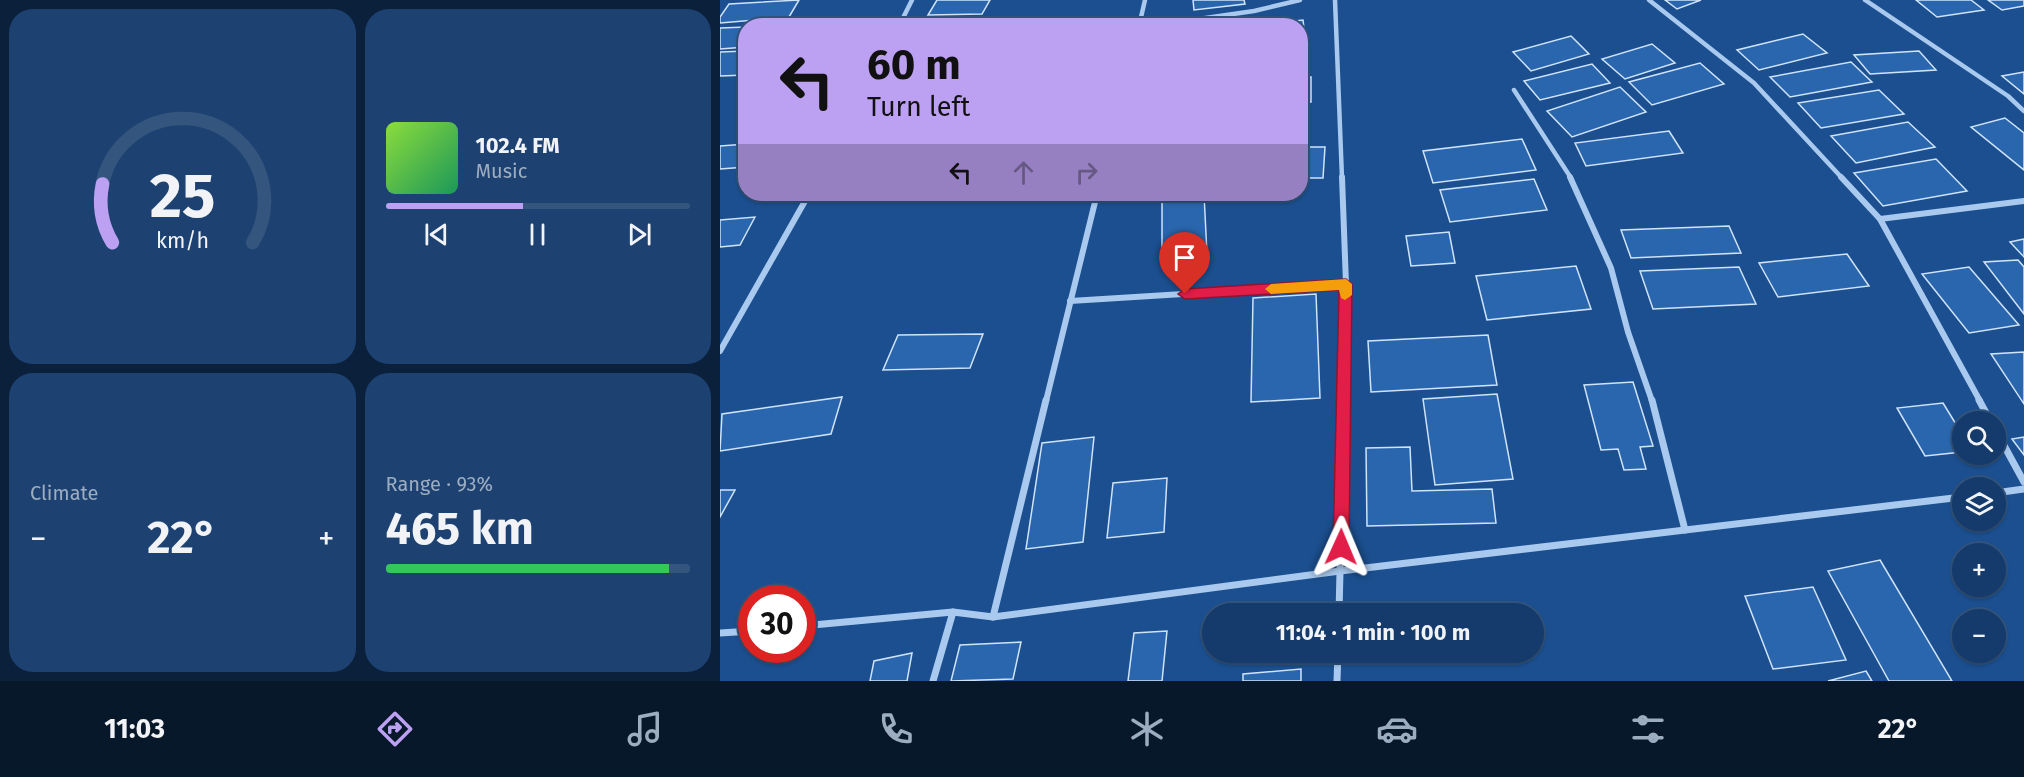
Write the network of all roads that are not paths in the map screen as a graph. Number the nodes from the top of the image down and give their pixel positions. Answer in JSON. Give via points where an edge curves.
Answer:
{"nodes":[{"id":1,"x":912,"y":0,"type":"edge"},
{"id":2,"x":1145,"y":0,"type":"edge"},
{"id":3,"x":1300,"y":0,"type":"edge"},
{"id":4,"x":1335,"y":0,"type":"edge"},
{"id":5,"x":1649,"y":0,"type":"edge"},
{"id":6,"x":1865,"y":0,"type":"edge"},
{"id":7,"x":903,"y":18,"type":"edge"},
{"id":8,"x":1140,"y":18,"type":"edge"},
{"id":9,"x":1205,"y":18,"type":"edge"},
{"id":10,"x":1514,"y":90,"type":"dead end"},
{"id":11,"x":2024,"y":111,"type":"edge"},
{"id":12,"x":805,"y":201,"type":"edge"},
{"id":13,"x":1095,"y":201,"type":"edge"},
{"id":14,"x":2024,"y":201,"type":"edge"},
{"id":15,"x":1880,"y":219,"type":"junction"},
{"id":16,"x":1346,"y":284,"type":"junction"},
{"id":17,"x":1070,"y":301,"type":"junction"},
{"id":18,"x":720,"y":351,"type":"edge"},
{"id":19,"x":1985,"y":411,"type":"edge"},
{"id":20,"x":2006,"y":449,"type":"edge"},
{"id":21,"x":2024,"y":482,"type":"edge"},
{"id":22,"x":2024,"y":489,"type":"edge"},
{"id":23,"x":2006,"y":491,"type":"edge"},
{"id":24,"x":1952,"y":498,"type":"edge"},
{"id":25,"x":1685,"y":530,"type":"junction"},
{"id":26,"x":1341,"y":571,"type":"junction"},
{"id":27,"x":1340,"y":603,"type":"edge"},
{"id":28,"x":953,"y":612,"type":"junction"},
{"id":29,"x":993,"y":617,"type":"junction"},
{"id":30,"x":816,"y":625,"type":"edge"},
{"id":31,"x":738,"y":632,"type":"edge"},
{"id":32,"x":720,"y":633,"type":"edge"},
{"id":33,"x":1338,"y":663,"type":"edge"},
{"id":34,"x":933,"y":681,"type":"edge"},
{"id":35,"x":1337,"y":681,"type":"edge"}],
"edges":[{"from":1,"to":7,"type":"street"},
{"from":2,"to":8,"type":"street"},
{"from":3,"to":9,"type":"street"},
{"from":4,"to":16,"type":"street"},
{"from":5,"to":15,"type":"street","via":[[1754,83]]},
{"from":6,"to":11,"type":"street","via":[[2008,96]]},
{"from":10,"to":25,"type":"street","via":[[1571,178],[1611,268],[1628,332],[1657,414]]},
{"from":12,"to":18,"type":"street"},
{"from":13,"to":17,"type":"street"},
{"from":14,"to":15,"type":"street"},
{"from":15,"to":19,"type":"street"},
{"from":16,"to":17,"type":"street"},
{"from":16,"to":26,"type":"street"},
{"from":17,"to":29,"type":"street"},
{"from":20,"to":21,"type":"street"},
{"from":22,"to":23,"type":"street"},
{"from":24,"to":25,"type":"street"},
{"from":25,"to":26,"type":"street"},
{"from":26,"to":27,"type":"street"},
{"from":26,"to":29,"type":"street"},
{"from":28,"to":29,"type":"street"},
{"from":28,"to":30,"type":"street"},
{"from":28,"to":34,"type":"street"},
{"from":31,"to":32,"type":"street"},
{"from":33,"to":35,"type":"street"}]}
